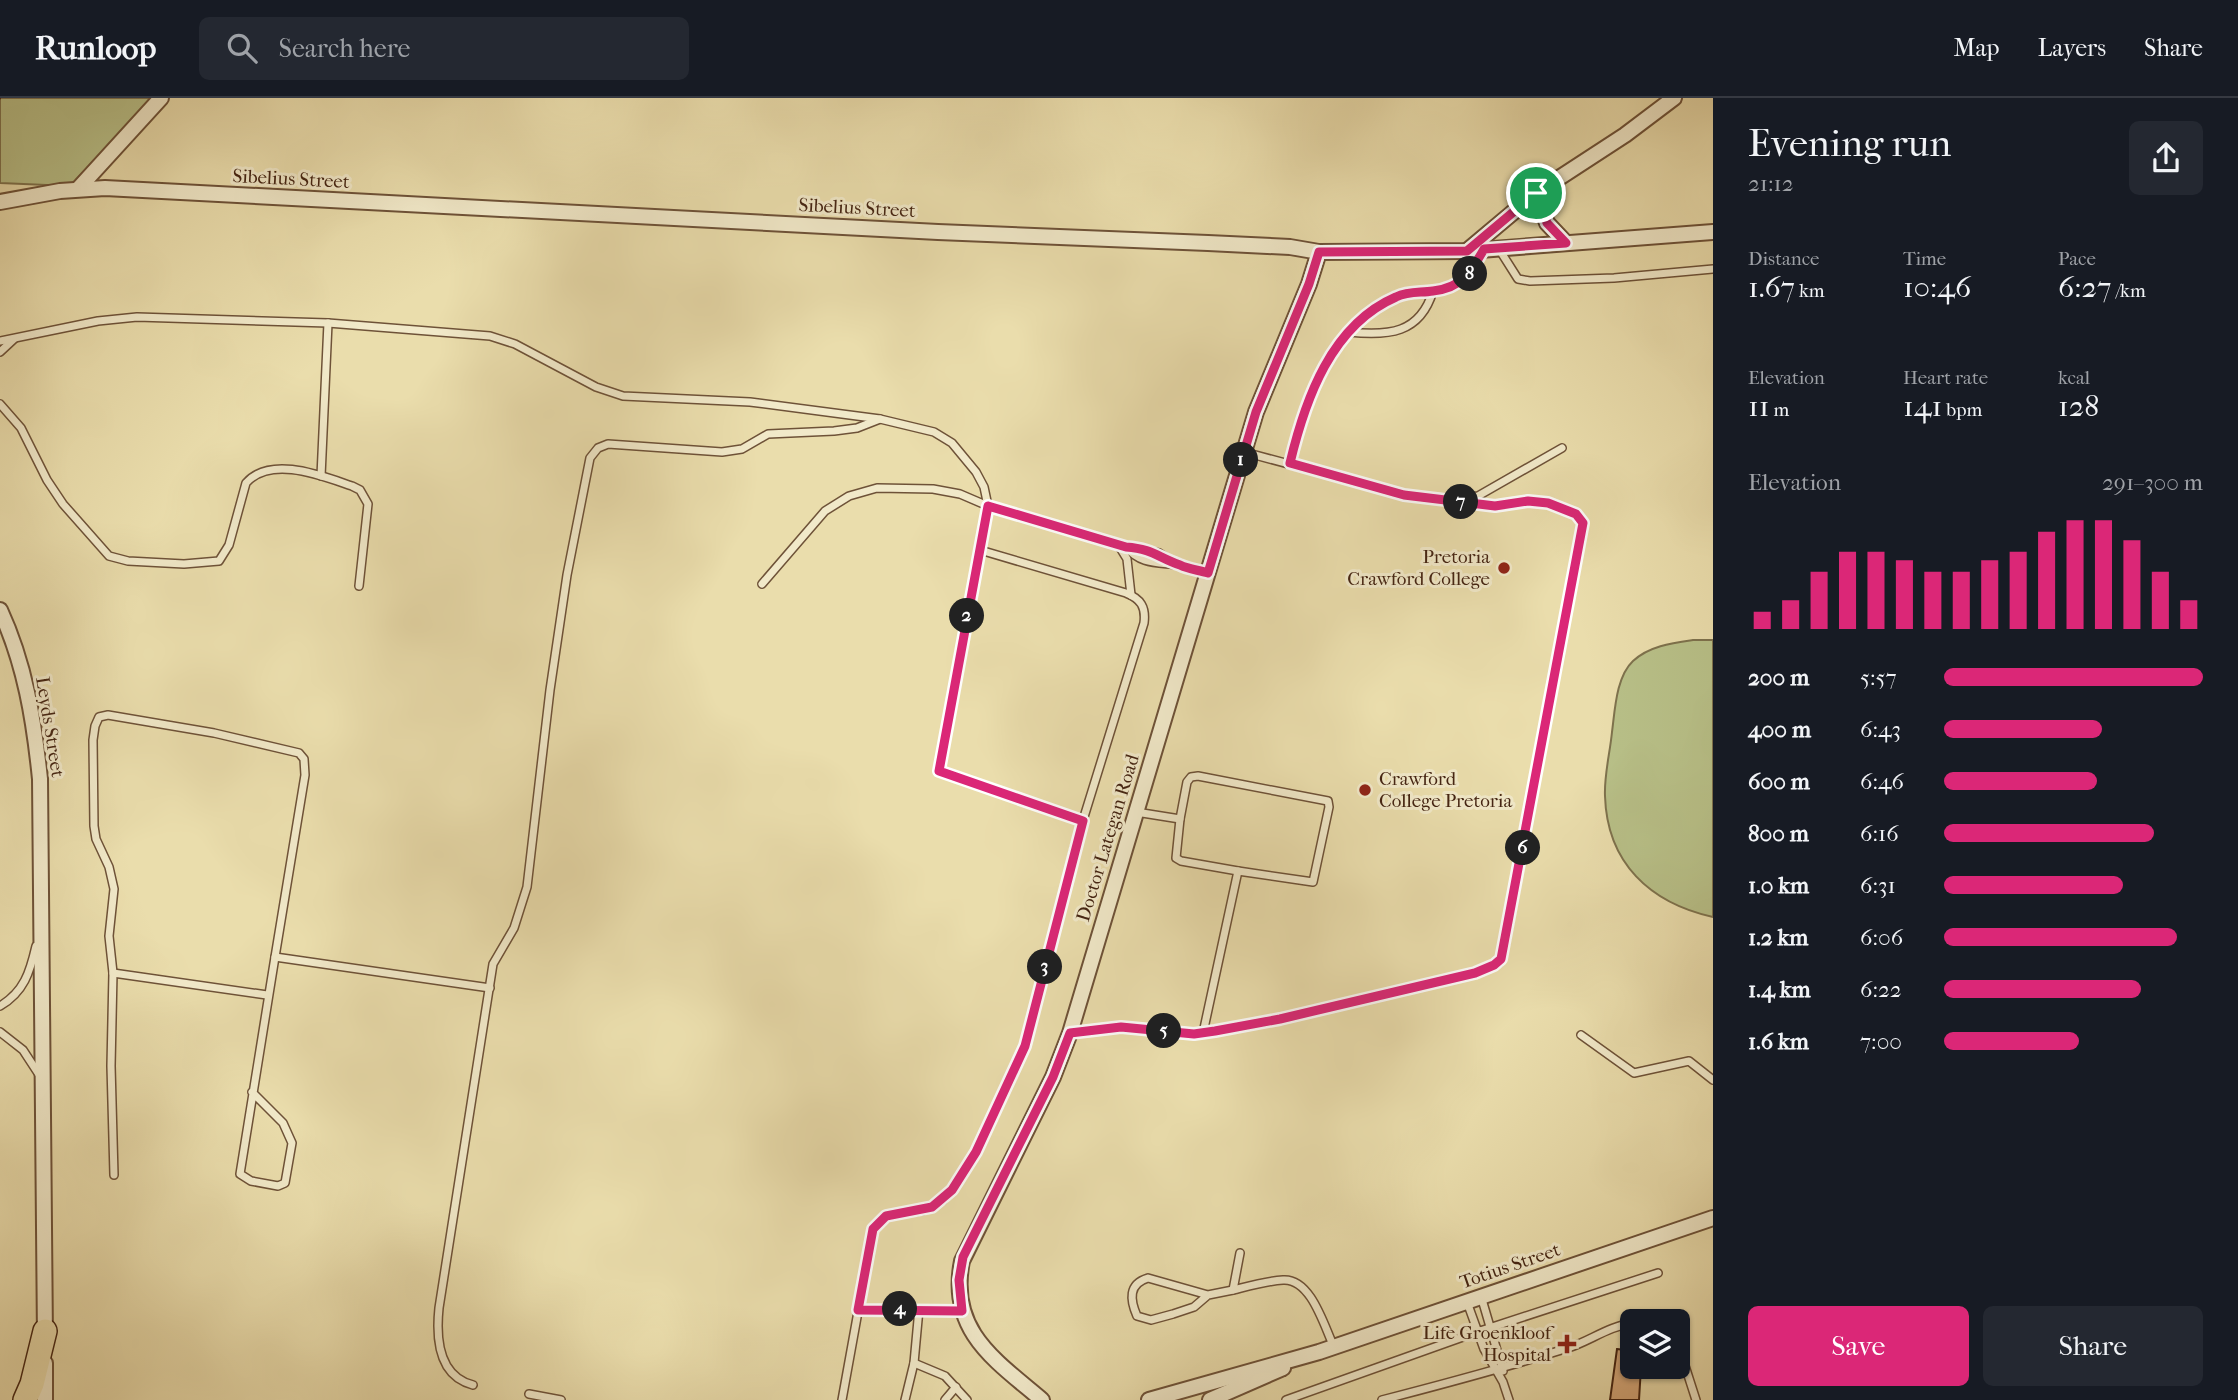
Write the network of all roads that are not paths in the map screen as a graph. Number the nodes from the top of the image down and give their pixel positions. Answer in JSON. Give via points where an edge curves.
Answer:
{"nodes":[{"id":1,"x":162,"y":98,"type":"edge"},
{"id":2,"x":1674,"y":98,"type":"edge"},
{"id":3,"x":78,"y":189,"type":"junction"},
{"id":4,"x":1536,"y":193,"type":"junction"},
{"id":5,"x":0,"y":202,"type":"edge"},
{"id":6,"x":1713,"y":232,"type":"edge"},
{"id":7,"x":1566,"y":243,"type":"junction"},
{"id":8,"x":1492,"y":249,"type":"junction"},
{"id":9,"x":1467,"y":251,"type":"junction"},
{"id":10,"x":1319,"y":252,"type":"junction"},
{"id":11,"x":1713,"y":270,"type":"edge"},
{"id":12,"x":1433,"y":291,"type":"junction"},
{"id":13,"x":328,"y":323,"type":"junction"},
{"id":14,"x":1349,"y":332,"type":"junction"},
{"id":15,"x":14,"y":339,"type":"junction"},
{"id":16,"x":0,"y":341,"type":"edge"},
{"id":17,"x":0,"y":352,"type":"edge"},
{"id":18,"x":0,"y":404,"type":"edge"},
{"id":19,"x":880,"y":419,"type":"junction"},
{"id":20,"x":1562,"y":448,"type":"dead end"},
{"id":21,"x":1244,"y":451,"type":"junction"},
{"id":22,"x":1290,"y":463,"type":"junction"},
{"id":23,"x":321,"y":476,"type":"junction"},
{"id":24,"x":1449,"y":500,"type":"junction"},
{"id":25,"x":988,"y":506,"type":"junction"},
{"id":26,"x":1116,"y":543,"type":"junction"},
{"id":27,"x":980,"y":550,"type":"junction"},
{"id":28,"x":1208,"y":573,"type":"junction"},
{"id":29,"x":762,"y":584,"type":"dead end"},
{"id":30,"x":359,"y":586,"type":"dead end"},
{"id":31,"x":1130,"y":595,"type":"junction"},
{"id":32,"x":0,"y":610,"type":"edge"},
{"id":33,"x":1136,"y":812,"type":"junction"},
{"id":34,"x":1180,"y":819,"type":"junction"},
{"id":35,"x":1083,"y":821,"type":"junction"},
{"id":36,"x":1238,"y":871,"type":"junction"},
{"id":37,"x":40,"y":930,"type":"junction"},
{"id":38,"x":275,"y":957,"type":"junction"},
{"id":39,"x":113,"y":974,"type":"junction"},
{"id":40,"x":490,"y":988,"type":"junction"},
{"id":41,"x":267,"y":995,"type":"junction"},
{"id":42,"x":0,"y":1006,"type":"edge"},
{"id":43,"x":0,"y":1032,"type":"edge"},
{"id":44,"x":1203,"y":1032,"type":"junction"},
{"id":45,"x":1070,"y":1033,"type":"junction"},
{"id":46,"x":1581,"y":1035,"type":"dead end"},
{"id":47,"x":1713,"y":1080,"type":"edge"},
{"id":48,"x":43,"y":1083,"type":"junction"},
{"id":49,"x":252,"y":1092,"type":"junction"},
{"id":50,"x":114,"y":1175,"type":"dead end"},
{"id":51,"x":1713,"y":1218,"type":"edge"},
{"id":52,"x":1240,"y":1253,"type":"dead end"},
{"id":53,"x":1658,"y":1273,"type":"dead end"},
{"id":54,"x":1233,"y":1290,"type":"junction"},
{"id":55,"x":1208,"y":1295,"type":"junction"},
{"id":56,"x":1481,"y":1296,"type":"junction"},
{"id":57,"x":1466,"y":1301,"type":"junction"},
{"id":58,"x":919,"y":1309,"type":"junction"},
{"id":59,"x":858,"y":1310,"type":"junction"},
{"id":60,"x":962,"y":1311,"type":"junction"},
{"id":61,"x":1620,"y":1327,"type":"edge"},
{"id":62,"x":1491,"y":1328,"type":"junction"},
{"id":63,"x":45,"y":1331,"type":"junction"},
{"id":64,"x":1477,"y":1332,"type":"junction"},
{"id":65,"x":1326,"y":1349,"type":"junction"},
{"id":66,"x":914,"y":1363,"type":"junction"},
{"id":67,"x":1499,"y":1370,"type":"junction"},
{"id":68,"x":1689,"y":1379,"type":"edge"},
{"id":69,"x":473,"y":1385,"type":"dead end"},
{"id":70,"x":956,"y":1388,"type":"junction"},
{"id":71,"x":529,"y":1394,"type":"dead end"},
{"id":72,"x":1037,"y":1397,"type":"edge"},
{"id":73,"x":25,"y":1400,"type":"edge"},
{"id":74,"x":45,"y":1400,"type":"edge"},
{"id":75,"x":561,"y":1400,"type":"edge"},
{"id":76,"x":842,"y":1400,"type":"edge"},
{"id":77,"x":905,"y":1400,"type":"edge"},
{"id":78,"x":945,"y":1400,"type":"edge"},
{"id":79,"x":967,"y":1400,"type":"edge"},
{"id":80,"x":1149,"y":1400,"type":"edge"},
{"id":81,"x":1210,"y":1400,"type":"edge"},
{"id":82,"x":1286,"y":1400,"type":"edge"},
{"id":83,"x":1382,"y":1400,"type":"edge"},
{"id":84,"x":1510,"y":1400,"type":"edge"},
{"id":85,"x":1696,"y":1400,"type":"edge"}],
"edges":[{"from":1,"to":3,"type":"street"},
{"from":2,"to":4,"type":"street"},
{"from":3,"to":5,"type":"street","name":"Sibelius Street"},
{"from":3,"to":10,"type":"street","name":"Sibelius Street","via":[[1290,247]]},
{"from":4,"to":7,"type":"street","via":[[1547,223]]},
{"from":4,"to":9,"type":"street"},
{"from":6,"to":7,"type":"street","name":"Sibelius Street"},
{"from":7,"to":8,"type":"street","name":"Sibelius Street"},
{"from":8,"to":9,"type":"street","name":"Sibelius Street"},
{"from":8,"to":11,"type":"lane","via":[[1518,279],[1530,281]]},
{"from":8,"to":12,"type":"lane","via":[[1460,284]]},
{"from":9,"to":10,"type":"street","name":"Sibelius Street"},
{"from":10,"to":21,"type":"street","name":"Doctor Lategan Road"},
{"from":12,"to":14,"type":"lane","via":[[1398,296],[1359,320]]},
{"from":12,"to":14,"type":"lane","via":[[1423,313],[1405,327],[1382,335]]},
{"from":13,"to":15,"type":"lane","via":[[137,317]]},
{"from":13,"to":19,"type":"lane","via":[[491,336],[622,396],[750,402]]},
{"from":13,"to":23,"type":"lane"},
{"from":14,"to":22,"type":"lane","via":[[1333,350],[1301,419]]},
{"from":15,"to":16,"type":"lane"},
{"from":15,"to":17,"type":"lane"},
{"from":18,"to":23,"type":"lane","via":[[21,428],[63,504],[99,547],[115,558],[184,564],[219,561],[229,545],[246,483],[253,475],[269,469]]},
{"from":19,"to":25,"type":"lane","via":[[947,438],[976,471]]},
{"from":19,"to":40,"type":"lane","via":[[834,431],[768,433],[742,449],[722,452],[608,444],[593,454],[578,515],[552,677],[527,887],[514,928],[497,955]]},
{"from":20,"to":24,"type":"lane","via":[[1478,496]]},
{"from":21,"to":22,"type":"lane"},
{"from":21,"to":28,"type":"street","name":"Doctor Lategan Road"},
{"from":22,"to":24,"type":"lane","via":[[1404,495]]},
{"from":23,"to":30,"type":"lane","via":[[352,486],[367,500]]},
{"from":24,"to":44,"type":"lane","via":[[1495,506],[1548,503],[1576,514],[1583,527],[1501,959],[1475,973],[1280,1019]]},
{"from":25,"to":26,"type":"lane"},
{"from":25,"to":27,"type":"lane"},
{"from":25,"to":29,"type":"lane","via":[[933,489],[861,491],[825,511]]},
{"from":26,"to":28,"type":"lane","via":[[1147,562]]},
{"from":26,"to":31,"type":"lane","via":[[1127,559]]},
{"from":27,"to":31,"type":"lane"},
{"from":27,"to":35,"type":"lane","via":[[939,771]]},
{"from":28,"to":33,"type":"street","name":"Doctor Lategan Road"},
{"from":31,"to":35,"type":"lane","via":[[1144,607],[1144,623]]},
{"from":32,"to":37,"type":"street","name":"Leyds Street","via":[[26,686],[36,743]]},
{"from":33,"to":34,"type":"lane"},
{"from":33,"to":45,"type":"street","name":"Doctor Lategan Road"},
{"from":34,"to":36,"type":"lane","via":[[1176,858]]},
{"from":34,"to":36,"type":"lane","via":[[1187,782],[1198,776],[1328,801],[1313,882]]},
{"from":35,"to":59,"type":"lane","via":[[1025,1046],[1014,1071],[976,1152],[952,1190],[932,1207],[886,1216],[873,1229]]},
{"from":36,"to":44,"type":"lane"},
{"from":37,"to":42,"type":"lane","via":[[24,984]]},
{"from":37,"to":48,"type":"street","name":"Leyds Street"},
{"from":38,"to":39,"type":"lane","via":[[305,775],[303,757],[214,733],[104,715],[94,726],[94,827],[112,876],[109,936]]},
{"from":38,"to":40,"type":"lane"},
{"from":38,"to":41,"type":"lane"},
{"from":39,"to":41,"type":"lane"},
{"from":39,"to":50,"type":"lane"},
{"from":40,"to":69,"type":"lane","via":[[436,1329],[442,1356],[461,1379]]},
{"from":41,"to":49,"type":"lane"},
{"from":43,"to":48,"type":"lane","via":[[23,1050]]},
{"from":44,"to":45,"type":"lane","via":[[1121,1027]]},
{"from":45,"to":60,"type":"street","name":"Doctor Lategan Road","via":[[1053,1077],[963,1257],[959,1280]]},
{"from":46,"to":47,"type":"lane","via":[[1634,1073],[1689,1062]]},
{"from":48,"to":63,"type":"street","name":"Leyds Street"},
{"from":49,"to":49,"type":"lane","via":[[283,1123],[292,1143],[285,1182],[278,1186],[240,1174]]},
{"from":51,"to":56,"type":"street","name":"Totius Street"},
{"from":52,"to":54,"type":"lane"},
{"from":53,"to":62,"type":"lane"},
{"from":54,"to":55,"type":"lane"},
{"from":54,"to":65,"type":"lane","via":[[1285,1279],[1296,1282],[1311,1298]]},
{"from":55,"to":55,"type":"lane","via":[[1194,1307],[1151,1320],[1137,1317],[1132,1304],[1133,1288],[1148,1278]]},
{"from":56,"to":57,"type":"street","name":"Totius Street"},
{"from":56,"to":62,"type":"lane"},
{"from":57,"to":64,"type":"lane"},
{"from":57,"to":65,"type":"street","name":"Totius Street"},
{"from":58,"to":59,"type":"lane"},
{"from":58,"to":60,"type":"lane"},
{"from":58,"to":66,"type":"lane"},
{"from":59,"to":76,"type":"lane"},
{"from":60,"to":72,"type":"street","name":"Doctor Lategan Road","via":[[981,1345]]},
{"from":61,"to":67,"type":"lane","via":[[1582,1344]]},
{"from":62,"to":64,"type":"lane"},
{"from":62,"to":67,"type":"lane"},
{"from":63,"to":73,"type":"main road"},
{"from":63,"to":74,"type":"street","name":"Leyds Street"},
{"from":64,"to":67,"type":"lane"},
{"from":64,"to":82,"type":"lane"},
{"from":65,"to":80,"type":"street","name":"Totius Street"},
{"from":65,"to":81,"type":"street","name":"Totius Street"},
{"from":66,"to":70,"type":"lane","via":[[940,1372]]},
{"from":66,"to":77,"type":"lane"},
{"from":67,"to":83,"type":"lane"},
{"from":67,"to":84,"type":"lane"},
{"from":68,"to":85,"type":"lane"},
{"from":70,"to":78,"type":"lane"},
{"from":70,"to":79,"type":"lane"},
{"from":71,"to":75,"type":"lane"}]}
